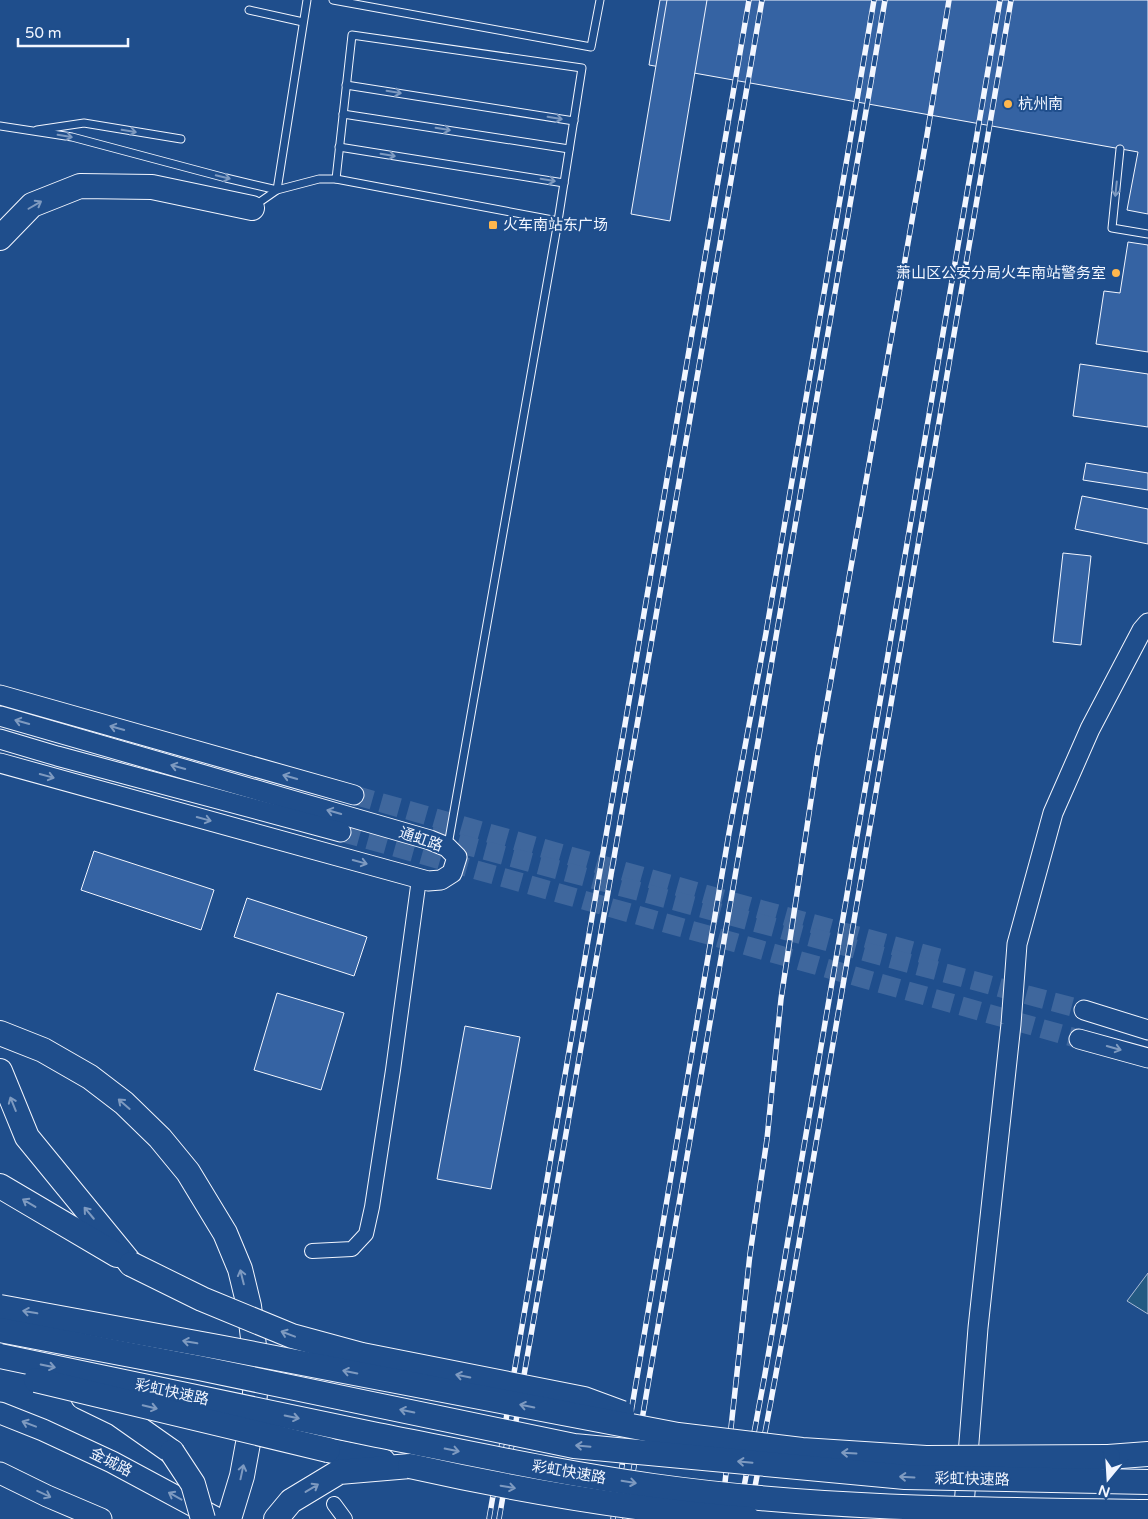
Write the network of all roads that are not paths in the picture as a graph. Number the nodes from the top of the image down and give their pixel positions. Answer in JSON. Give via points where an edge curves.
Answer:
{"nodes":[{"id":1,"x":307,"y":0,"type":"edge"},
{"id":2,"x":333,"y":0,"type":"edge"},
{"id":3,"x":600,"y":0,"type":"edge"},
{"id":4,"x":249,"y":10,"type":"dead end"},
{"id":5,"x":303,"y":22,"type":"junction"},
{"id":6,"x":346,"y":85,"type":"junction"},
{"id":7,"x":343,"y":114,"type":"junction"},
{"id":8,"x":574,"y":121,"type":"junction"},
{"id":9,"x":0,"y":126,"type":"edge"},
{"id":10,"x":29,"y":130,"type":"junction"},
{"id":11,"x":181,"y":140,"type":"dead end"},
{"id":12,"x":340,"y":147,"type":"junction"},
{"id":13,"x":570,"y":148,"type":"junction"},
{"id":14,"x":1120,"y":149,"type":"dead end"},
{"id":15,"x":336,"y":179,"type":"junction"},
{"id":16,"x":564,"y":182,"type":"junction"},
{"id":17,"x":277,"y":190,"type":"junction"},
{"id":18,"x":252,"y":208,"type":"joint"},
{"id":19,"x":558,"y":221,"type":"junction"},
{"id":20,"x":1148,"y":234,"type":"edge"},
{"id":21,"x":0,"y":238,"type":"edge"},
{"id":22,"x":1148,"y":623,"type":"edge"},
{"id":23,"x":0,"y":695,"type":"edge"},
{"id":24,"x":0,"y":716,"type":"edge"},
{"id":25,"x":0,"y":739,"type":"edge"},
{"id":26,"x":2,"y":762,"type":"edge"},
{"id":27,"x":354,"y":795,"type":"tunnel mouth"},
{"id":28,"x":341,"y":832,"type":"tunnel mouth"},
{"id":29,"x":447,"y":846,"type":"junction"},
{"id":30,"x":419,"y":879,"type":"junction"},
{"id":31,"x":1148,"y":1018,"type":"edge"},
{"id":32,"x":1148,"y":1030,"type":"edge"},
{"id":33,"x":0,"y":1033,"type":"edge"},
{"id":34,"x":1079,"y":1039,"type":"tunnel mouth"},
{"id":35,"x":1148,"y":1058,"type":"edge"},
{"id":36,"x":0,"y":1071,"type":"edge"},
{"id":37,"x":0,"y":1186,"type":"edge"},
{"id":38,"x":312,"y":1252,"type":"dead end"},
{"id":39,"x":131,"y":1264,"type":"junction"},
{"id":40,"x":0,"y":1307,"type":"edge"},
{"id":41,"x":0,"y":1330,"type":"edge"},
{"id":42,"x":0,"y":1356,"type":"edge"},
{"id":43,"x":0,"y":1373,"type":"edge"},
{"id":44,"x":59,"y":1385,"type":"junction"},
{"id":45,"x":0,"y":1412,"type":"edge"},
{"id":46,"x":678,"y":1435,"type":"junction"},
{"id":47,"x":1148,"y":1456,"type":"edge"},
{"id":48,"x":967,"y":1461,"type":"junction"},
{"id":49,"x":410,"y":1466,"type":"junction"},
{"id":50,"x":1148,"y":1471,"type":"edge"},
{"id":51,"x":0,"y":1473,"type":"edge"},
{"id":52,"x":1148,"y":1482,"type":"edge"},
{"id":53,"x":334,"y":1504,"type":"dead end"},
{"id":54,"x":1148,"y":1512,"type":"edge"},
{"id":55,"x":963,"y":1518,"type":"edge"},
{"id":56,"x":101,"y":1519,"type":"edge"},
{"id":57,"x":203,"y":1519,"type":"edge"},
{"id":58,"x":218,"y":1519,"type":"edge"},
{"id":59,"x":229,"y":1519,"type":"edge"},
{"id":60,"x":276,"y":1519,"type":"edge"},
{"id":61,"x":344,"y":1519,"type":"edge"},
{"id":62,"x":748,"y":1519,"type":"edge"},
{"id":63,"x":995,"y":1519,"type":"edge"}],
"edges":[{"from":1,"to":5,"type":"lane"},
{"from":2,"to":3,"type":"lane","via":[[591,47]]},
{"from":4,"to":5,"type":"lane"},
{"from":5,"to":17,"type":"lane"},
{"from":6,"to":7,"type":"lane"},
{"from":6,"to":8,"type":"lane","one_way":true},
{"from":6,"to":8,"type":"lane","via":[[352,35],[582,68]]},
{"from":7,"to":12,"type":"lane"},
{"from":7,"to":13,"type":"lane","one_way":true},
{"from":8,"to":13,"type":"lane"},
{"from":9,"to":10,"type":"lane"},
{"from":10,"to":11,"type":"lane","one_way":true,"via":[[84,123]]},
{"from":10,"to":17,"type":"lane","one_way":true,"via":[[72,137]]},
{"from":12,"to":15,"type":"lane"},
{"from":12,"to":16,"type":"lane","one_way":true},
{"from":13,"to":16,"type":"lane"},
{"from":14,"to":20,"type":"lane","one_way":true,"via":[[1112,228]]},
{"from":15,"to":17,"type":"lane","via":[[319,179]]},
{"from":15,"to":19,"type":"lane"},
{"from":16,"to":19,"type":"lane"},
{"from":17,"to":18,"type":"lane"},
{"from":21,"to":18,"type":"highway","one_way":true,"via":[[32,205],[80,186],[152,187]]},
{"from":19,"to":29,"type":"lane"},
{"from":22,"to":48,"type":"main road","via":[[1090,729],[1053,813],[1017,944]]},
{"from":27,"to":23,"type":"main road","one_way":true},
{"from":29,"to":24,"type":"main road","name":"通虹路","one_way":true},
{"from":25,"to":28,"type":"main road"},
{"from":26,"to":30,"type":"main road","name":"通虹路","one_way":true},
{"from":29,"to":30,"type":"main road","name":"通虹路","via":[[456,857],[452,873],[440,880]]},
{"from":30,"to":38,"type":"street","via":[[392,1080],[366,1234],[352,1249]]},
{"from":31,"to":32,"type":"main road","via":[[1088,1005]]},
{"from":59,"to":33,"type":"highway","one_way":true,"bridge":true,"via":[[247,1451],[257,1370],[249,1306],[240,1269],[225,1233],[188,1172],[160,1138],[124,1103],[90,1077],[43,1050]]},
{"from":34,"to":35,"type":"main road","one_way":true},
{"from":39,"to":36,"type":"highway","one_way":true,"via":[[27,1137]]},
{"from":39,"to":37,"type":"highway","one_way":true},
{"from":46,"to":39,"type":"highway","one_way":true,"bridge":true,"via":[[584,1399],[362,1355],[292,1336],[202,1299]]},
{"from":46,"to":40,"type":"highway","one_way":true,"bridge":true},
{"from":52,"to":41,"type":"highway","name":"彩虹快速路","one_way":true,"bridge":true,"via":[[905,1477],[574,1446]]},
{"from":42,"to":54,"type":"highway","name":"彩虹快速路","one_way":true,"bridge":true,"via":[[437,1447],[653,1486],[788,1500],[900,1507]]},
{"from":43,"to":44,"type":"highway","bridge":true},
{"from":44,"to":49,"type":"highway","one_way":true,"bridge":true,"via":[[328,1450]]},
{"from":44,"to":57,"type":"highway","bridge":true,"via":[[118,1414],[172,1452],[194,1484]]},
{"from":58,"to":45,"type":"main road","name":"金城路","one_way":true,"via":[[112,1462]]},
{"from":47,"to":46,"type":"highway","one_way":true,"bridge":true,"via":[[926,1458],[802,1450]]},
{"from":48,"to":50,"type":"main road","via":[[1108,1472]]},
{"from":48,"to":55,"type":"main road"},
{"from":60,"to":49,"type":"highway","one_way":true,"via":[[291,1501],[339,1472]]},
{"from":49,"to":62,"type":"highway","one_way":true,"bridge":true,"via":[[571,1498]]},
{"from":51,"to":56,"type":"main road","one_way":true},
{"from":53,"to":61,"type":"street"},
{"from":55,"to":63,"type":"main road"}]}
